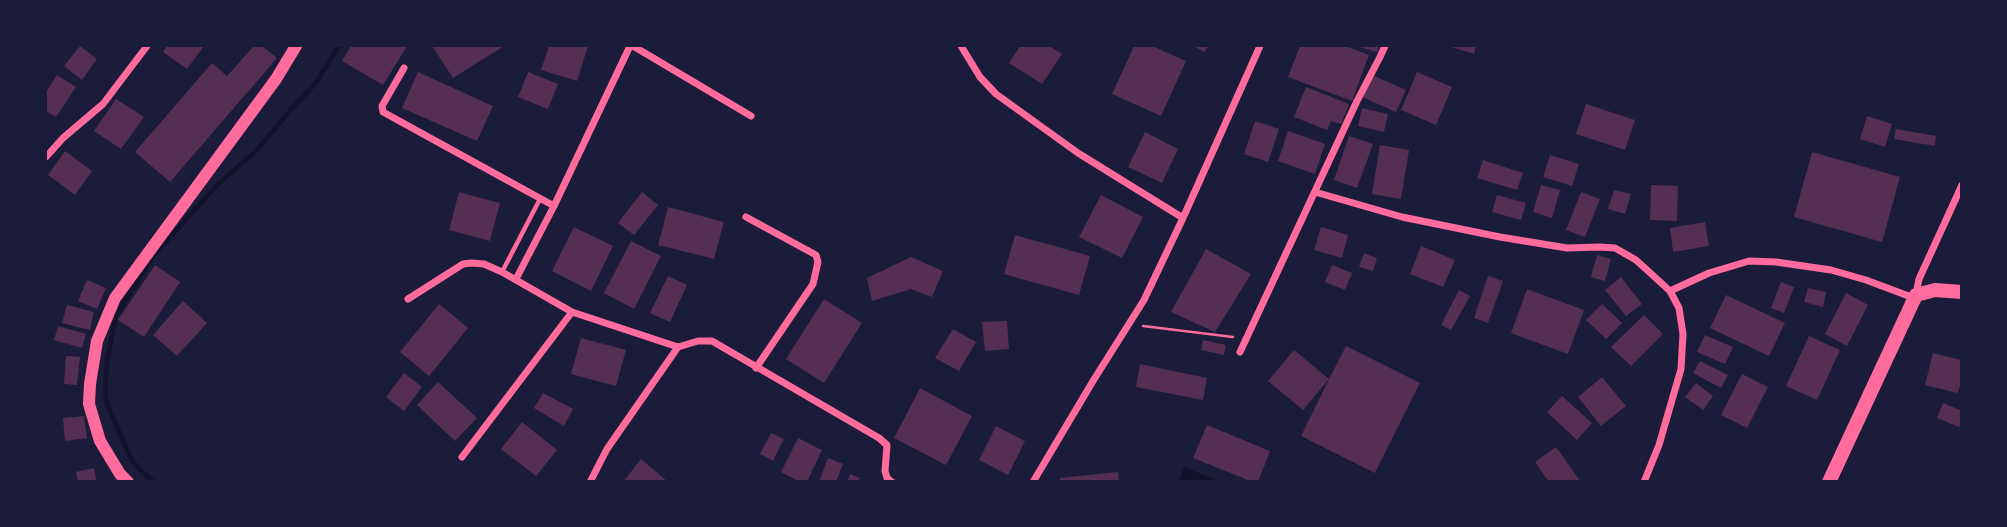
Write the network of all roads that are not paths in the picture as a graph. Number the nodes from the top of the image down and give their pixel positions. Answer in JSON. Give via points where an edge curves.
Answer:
{"nodes":[{"id":1,"x":148,"y":46,"type":"edge"},
{"id":2,"x":296,"y":46,"type":"edge"},
{"id":3,"x":631,"y":46,"type":"edge"},
{"id":4,"x":961,"y":46,"type":"edge"},
{"id":5,"x":1260,"y":46,"type":"edge"},
{"id":6,"x":1385,"y":46,"type":"edge"},
{"id":7,"x":404,"y":68,"type":"dead end"},
{"id":8,"x":751,"y":117,"type":"dead end"},
{"id":9,"x":46,"y":157,"type":"edge"},
{"id":10,"x":1962,"y":185,"type":"edge"},
{"id":11,"x":1315,"y":192,"type":"junction"},
{"id":12,"x":541,"y":199,"type":"junction"},
{"id":13,"x":554,"y":206,"type":"junction"},
{"id":14,"x":746,"y":217,"type":"dead end"},
{"id":15,"x":1183,"y":218,"type":"junction"},
{"id":16,"x":502,"y":272,"type":"junction"},
{"id":17,"x":516,"y":279,"type":"junction"},
{"id":18,"x":1670,"y":291,"type":"junction"},
{"id":19,"x":1962,"y":292,"type":"edge"},
{"id":20,"x":1915,"y":296,"type":"junction"},
{"id":21,"x":408,"y":299,"type":"dead end"},
{"id":22,"x":572,"y":312,"type":"junction"},
{"id":23,"x":678,"y":347,"type":"junction"},
{"id":24,"x":1240,"y":352,"type":"dead end"},
{"id":25,"x":756,"y":368,"type":"junction"},
{"id":26,"x":463,"y":457,"type":"dead end"},
{"id":27,"x":128,"y":481,"type":"edge"},
{"id":28,"x":590,"y":481,"type":"edge"},
{"id":29,"x":892,"y":481,"type":"edge"},
{"id":30,"x":1033,"y":481,"type":"edge"},
{"id":31,"x":1644,"y":481,"type":"edge"},
{"id":32,"x":1829,"y":481,"type":"edge"}],
"edges":[{"from":1,"to":9,"type":"street","via":[[103,104]]},
{"from":2,"to":27,"type":"main road","via":[[115,298],[97,341],[89,404],[100,441]]},
{"from":3,"to":8,"type":"street"},
{"from":3,"to":13,"type":"street"},
{"from":4,"to":15,"type":"street","via":[[996,94],[1078,153]]},
{"from":5,"to":15,"type":"street"},
{"from":6,"to":11,"type":"street"},
{"from":7,"to":12,"type":"street","via":[[383,112]]},
{"from":10,"to":20,"type":"street"},
{"from":11,"to":18,"type":"street","via":[[1402,217],[1500,237],[1567,248],[1615,248]]},
{"from":11,"to":24,"type":"street"},
{"from":12,"to":13,"type":"street"},
{"from":12,"to":16,"type":"lane"},
{"from":13,"to":17,"type":"street"},
{"from":14,"to":25,"type":"street","via":[[816,255],[818,262],[813,284]]},
{"from":15,"to":30,"type":"street","via":[[1149,290]]},
{"from":16,"to":17,"type":"street"},
{"from":16,"to":21,"type":"street","via":[[484,264],[463,264]]},
{"from":17,"to":22,"type":"street"},
{"from":18,"to":20,"type":"street","via":[[1749,261],[1831,270]]},
{"from":18,"to":31,"type":"street","via":[[1679,308],[1683,334],[1681,369]]},
{"from":19,"to":20,"type":"main road","via":[[1935,290]]},
{"from":20,"to":32,"type":"main road"},
{"from":22,"to":23,"type":"street"},
{"from":22,"to":26,"type":"street"},
{"from":23,"to":25,"type":"street","via":[[712,341]]},
{"from":23,"to":28,"type":"street"},
{"from":25,"to":29,"type":"street","via":[[879,438],[887,445],[885,471]]}]}
